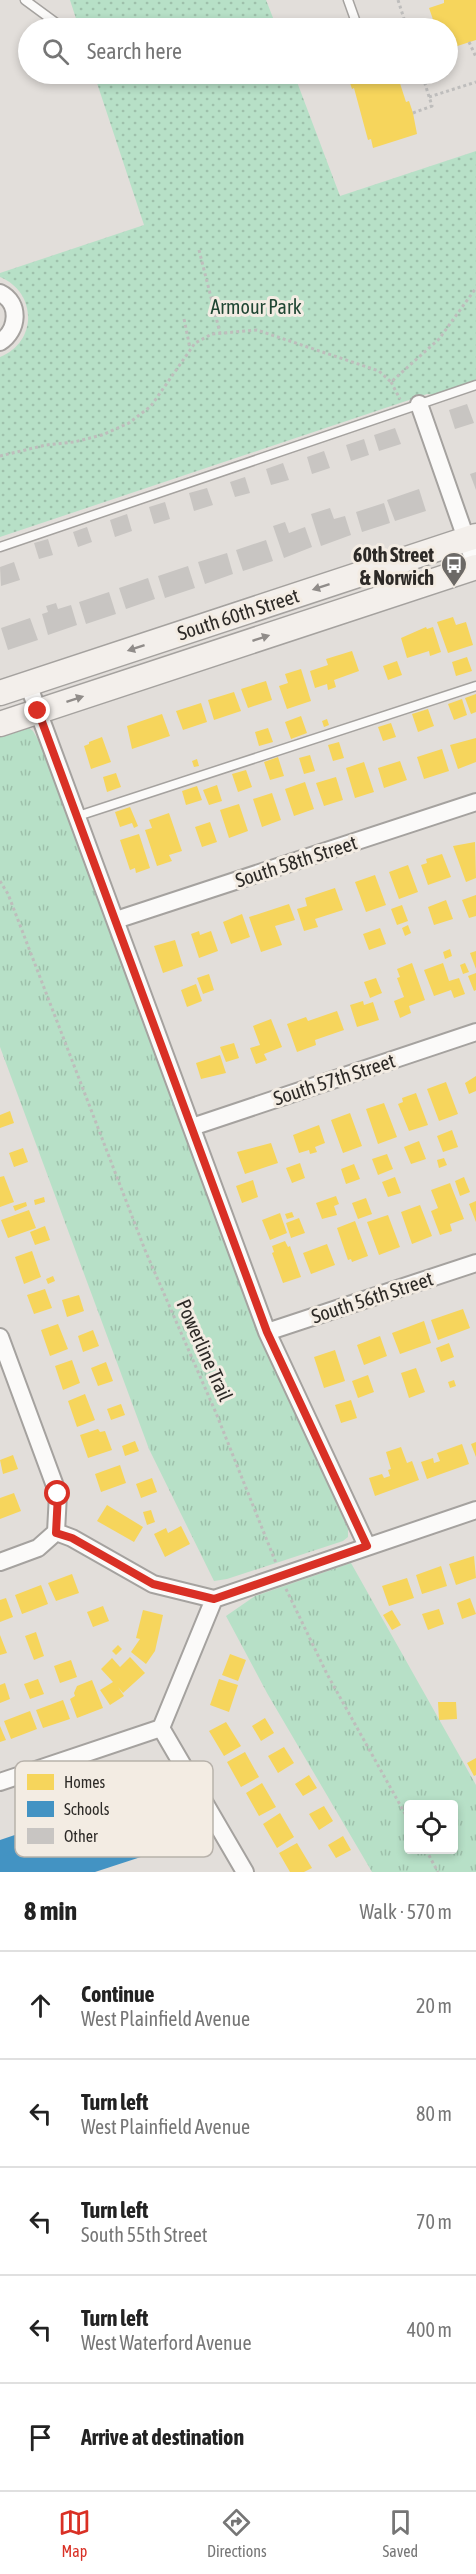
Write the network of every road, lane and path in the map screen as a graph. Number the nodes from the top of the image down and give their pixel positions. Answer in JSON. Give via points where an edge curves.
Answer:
{"nodes":[{"id":1,"x":25,"y":0,"type":"edge"},
{"id":2,"x":348,"y":0,"type":"edge"},
{"id":3,"x":398,"y":0,"type":"edge"},
{"id":4,"x":49,"y":18,"type":"edge"},
{"id":5,"x":354,"y":18,"type":"edge"},
{"id":6,"x":404,"y":18,"type":"edge"},
{"id":7,"x":469,"y":42,"type":"dead end"},
{"id":8,"x":476,"y":57,"type":"edge"},
{"id":9,"x":476,"y":82,"type":"edge"},
{"id":10,"x":425,"y":84,"type":"edge"},
{"id":11,"x":429,"y":97,"type":"junction"},
{"id":12,"x":413,"y":112,"type":"dead end"},
{"id":13,"x":199,"y":250,"type":"dead end"},
{"id":14,"x":476,"y":288,"type":"edge"},
{"id":15,"x":0,"y":293,"type":"edge"},
{"id":16,"x":184,"y":319,"type":"dead end"},
{"id":17,"x":220,"y":333,"type":"junction"},
{"id":18,"x":0,"y":342,"type":"edge"},
{"id":19,"x":190,"y":348,"type":"junction"},
{"id":20,"x":391,"y":382,"type":"junction"},
{"id":21,"x":476,"y":385,"type":"edge"},
{"id":22,"x":411,"y":406,"type":"junction"},
{"id":23,"x":0,"y":456,"type":"edge"},
{"id":24,"x":471,"y":537,"type":"edge"},
{"id":25,"x":0,"y":547,"type":"edge"},
{"id":26,"x":476,"y":567,"type":"edge"},
{"id":27,"x":28,"y":684,"type":"junction"},
{"id":28,"x":476,"y":686,"type":"edge"},
{"id":29,"x":0,"y":693,"type":"edge"},
{"id":30,"x":38,"y":711,"type":"junction"},
{"id":31,"x":0,"y":724,"type":"edge"},
{"id":32,"x":476,"y":802,"type":"edge"},
{"id":33,"x":78,"y":816,"type":"junction"},
{"id":34,"x":0,"y":881,"type":"edge"},
{"id":35,"x":116,"y":920,"type":"junction"},
{"id":36,"x":476,"y":1032,"type":"edge"},
{"id":37,"x":192,"y":1127,"type":"junction"},
{"id":38,"x":476,"y":1263,"type":"edge"},
{"id":39,"x":267,"y":1332,"type":"junction"},
{"id":40,"x":0,"y":1337,"type":"edge"},
{"id":41,"x":3,"y":1356,"type":"edge"},
{"id":42,"x":476,"y":1510,"type":"edge"},
{"id":43,"x":56,"y":1533,"type":"junction"},
{"id":44,"x":367,"y":1546,"type":"junction"},
{"id":45,"x":0,"y":1562,"type":"edge"},
{"id":46,"x":281,"y":1576,"type":"junction"},
{"id":47,"x":214,"y":1599,"type":"junction"},
{"id":48,"x":161,"y":1728,"type":"junction"},
{"id":49,"x":63,"y":1761,"type":"edge"},
{"id":50,"x":180,"y":1761,"type":"edge"},
{"id":51,"x":15,"y":1777,"type":"edge"},
{"id":52,"x":0,"y":1782,"type":"edge"},
{"id":53,"x":404,"y":1812,"type":"edge"},
{"id":54,"x":213,"y":1818,"type":"edge"},
{"id":55,"x":428,"y":1854,"type":"edge"},
{"id":56,"x":244,"y":1872,"type":"edge"},
{"id":57,"x":438,"y":1872,"type":"edge"}],
"edges":[{"from":1,"to":4,"type":"lane"},
{"from":2,"to":5,"type":"lane"},
{"from":3,"to":6,"type":"path"},
{"from":7,"to":8,"type":"path"},
{"from":9,"to":11,"type":"path"},
{"from":10,"to":11,"type":"path"},
{"from":11,"to":12,"type":"path","via":[[432,106]]},
{"from":13,"to":17,"type":"path"},
{"from":14,"to":20,"type":"path","via":[[439,339]]},
{"from":15,"to":18,"type":"street","via":[[11,303],[15,320],[12,331]]},
{"from":16,"to":19,"type":"path"},
{"from":17,"to":19,"type":"path"},
{"from":17,"to":20,"type":"path","via":[[257,330],[379,371]]},
{"from":19,"to":23,"type":"path","via":[[151,406],[129,423],[102,435]]},
{"from":20,"to":22,"type":"path"},
{"from":21,"to":22,"type":"lane"},
{"from":22,"to":24,"type":"street"},
{"from":22,"to":25,"type":"lane"},
{"from":24,"to":26,"type":"street"},
{"from":24,"to":27,"type":"main road","name":"South 60th Street","one_way":true},
{"from":30,"to":26,"type":"main road","name":"South 60th Street","one_way":true},
{"from":27,"to":29,"type":"main road","name":"South 60th Street"},
{"from":27,"to":30,"type":"street"},
{"from":28,"to":33,"type":"lane"},
{"from":30,"to":31,"type":"main road","name":"South 60th Street"},
{"from":30,"to":33,"type":"street"},
{"from":32,"to":35,"type":"street","name":"South 58th Street"},
{"from":33,"to":35,"type":"street"},
{"from":34,"to":46,"type":"path","name":"Powerline Trail","via":[[145,1250]]},
{"from":35,"to":37,"type":"street"},
{"from":36,"to":37,"type":"street","name":"South 57th Street"},
{"from":37,"to":39,"type":"street"},
{"from":38,"to":39,"type":"street","name":"South 56th Street"},
{"from":39,"to":44,"type":"street"},
{"from":40,"to":41,"type":"street"},
{"from":41,"to":43,"type":"street","via":[[58,1494]]},
{"from":42,"to":44,"type":"street"},
{"from":43,"to":45,"type":"street","via":[[38,1548]]},
{"from":43,"to":47,"type":"street","via":[[72,1538],[153,1584]]},
{"from":44,"to":46,"type":"street"},
{"from":46,"to":47,"type":"street"},
{"from":46,"to":53,"type":"path","name":"Powerline Trail","via":[[327,1674]]},
{"from":47,"to":48,"type":"street"},
{"from":48,"to":49,"type":"street"},
{"from":48,"to":50,"type":"street"},
{"from":51,"to":52,"type":"street"},
{"from":54,"to":56,"type":"street"},
{"from":55,"to":57,"type":"path"}]}
